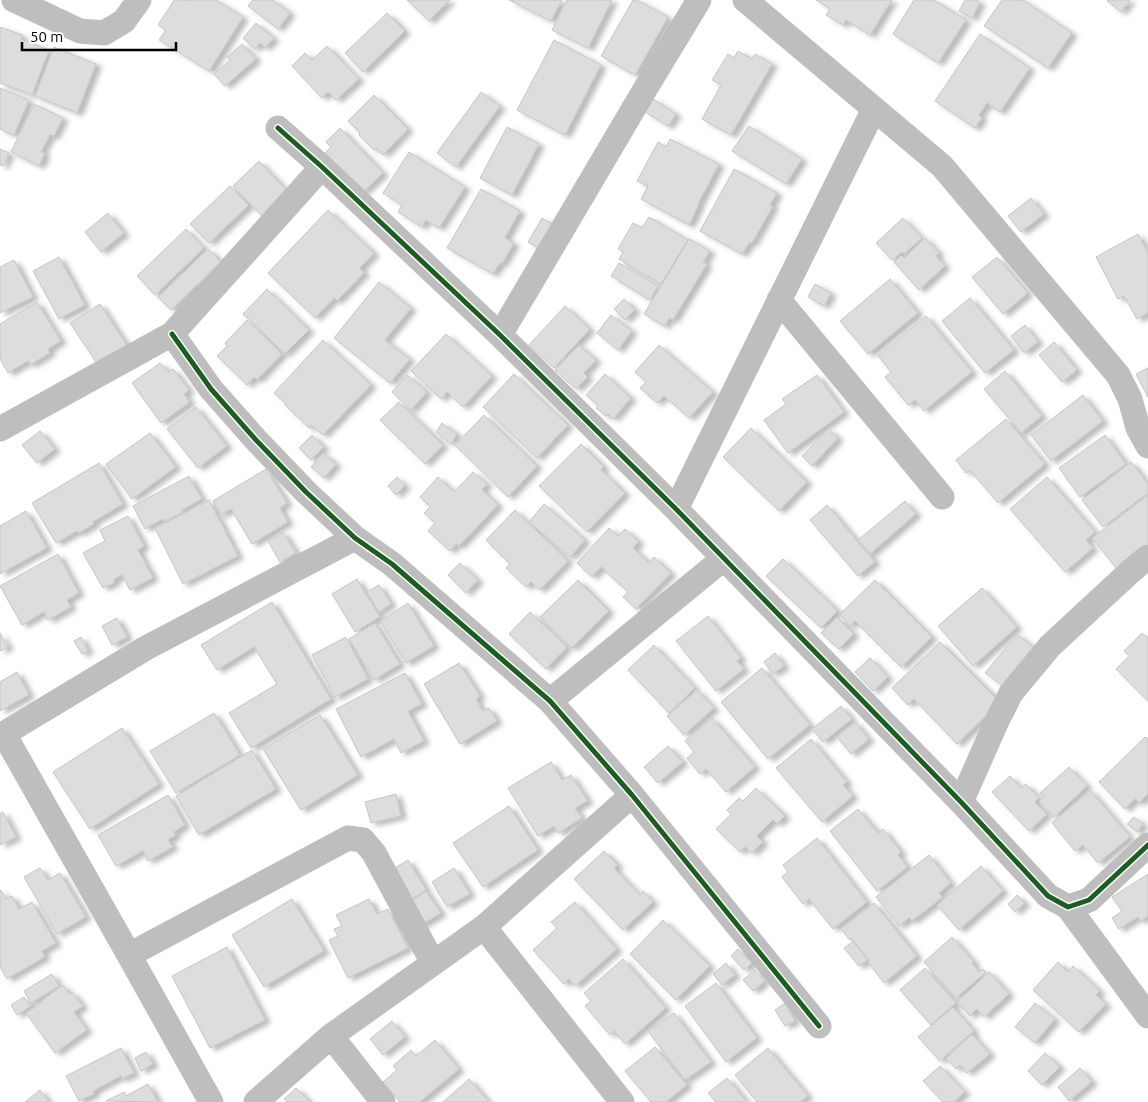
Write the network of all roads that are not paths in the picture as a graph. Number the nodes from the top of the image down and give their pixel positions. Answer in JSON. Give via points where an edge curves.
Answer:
{"nodes":[{"id":1,"x":14,"y":0,"type":"edge"},
{"id":2,"x":139,"y":0,"type":"edge"},
{"id":3,"x":699,"y":0,"type":"edge"},
{"id":4,"x":745,"y":0,"type":"edge"},
{"id":5,"x":874,"y":109,"type":"junction"},
{"id":6,"x":278,"y":128,"type":"dead end"},
{"id":7,"x":322,"y":167,"type":"junction"},
{"id":8,"x":779,"y":300,"type":"junction"},
{"id":9,"x":172,"y":334,"type":"junction"},
{"id":10,"x":500,"y":335,"type":"junction"},
{"id":11,"x":0,"y":429,"type":"edge"},
{"id":12,"x":1148,"y":446,"type":"edge"},
{"id":13,"x":942,"y":497,"type":"dead end"},
{"id":14,"x":676,"y":509,"type":"junction"},
{"id":15,"x":355,"y":538,"type":"junction"},
{"id":16,"x":1148,"y":557,"type":"edge"},
{"id":17,"x":723,"y":558,"type":"junction"},
{"id":18,"x":550,"y":701,"type":"junction"},
{"id":19,"x":2,"y":735,"type":"edge"},
{"id":20,"x":632,"y":795,"type":"junction"},
{"id":21,"x":960,"y":802,"type":"junction"},
{"id":22,"x":1148,"y":845,"type":"edge"},
{"id":23,"x":1068,"y":907,"type":"junction"},
{"id":24,"x":484,"y":927,"type":"junction"},
{"id":25,"x":129,"y":955,"type":"junction"},
{"id":26,"x":433,"y":963,"type":"junction"},
{"id":27,"x":1148,"y":1016,"type":"edge"},
{"id":28,"x":819,"y":1026,"type":"dead end"},
{"id":29,"x":330,"y":1036,"type":"junction"},
{"id":30,"x":211,"y":1102,"type":"edge"},
{"id":31,"x":256,"y":1102,"type":"edge"},
{"id":32,"x":383,"y":1102,"type":"edge"},
{"id":33,"x":622,"y":1102,"type":"edge"}],
"edges":[{"from":1,"to":2,"type":"street","via":[[80,31],[104,32],[124,21]]},
{"from":3,"to":10,"type":"street"},
{"from":4,"to":5,"type":"street"},
{"from":5,"to":8,"type":"street"},
{"from":5,"to":12,"type":"street","via":[[942,166],[1118,374]]},
{"from":6,"to":7,"type":"street"},
{"from":7,"to":9,"type":"street"},
{"from":7,"to":10,"type":"street"},
{"from":8,"to":13,"type":"street"},
{"from":8,"to":14,"type":"street"},
{"from":9,"to":11,"type":"street"},
{"from":9,"to":15,"type":"street","via":[[211,389],[256,440]]},
{"from":10,"to":14,"type":"street"},
{"from":14,"to":17,"type":"street"},
{"from":15,"to":18,"type":"street","via":[[392,564]]},
{"from":15,"to":19,"type":"street","via":[[146,648]]},
{"from":16,"to":21,"type":"street","via":[[1050,646],[1011,693]]},
{"from":17,"to":18,"type":"street"},
{"from":17,"to":21,"type":"street"},
{"from":18,"to":20,"type":"street"},
{"from":19,"to":25,"type":"street"},
{"from":20,"to":24,"type":"street"},
{"from":20,"to":28,"type":"street"},
{"from":21,"to":23,"type":"street","via":[[1048,896]]},
{"from":22,"to":23,"type":"street","via":[[1089,900]]},
{"from":23,"to":27,"type":"street"},
{"from":24,"to":26,"type":"street"},
{"from":24,"to":33,"type":"street"},
{"from":25,"to":26,"type":"street","via":[[348,838],[363,840],[374,854]]},
{"from":25,"to":30,"type":"street"},
{"from":26,"to":29,"type":"street"},
{"from":29,"to":31,"type":"street"},
{"from":29,"to":32,"type":"street"}]}
